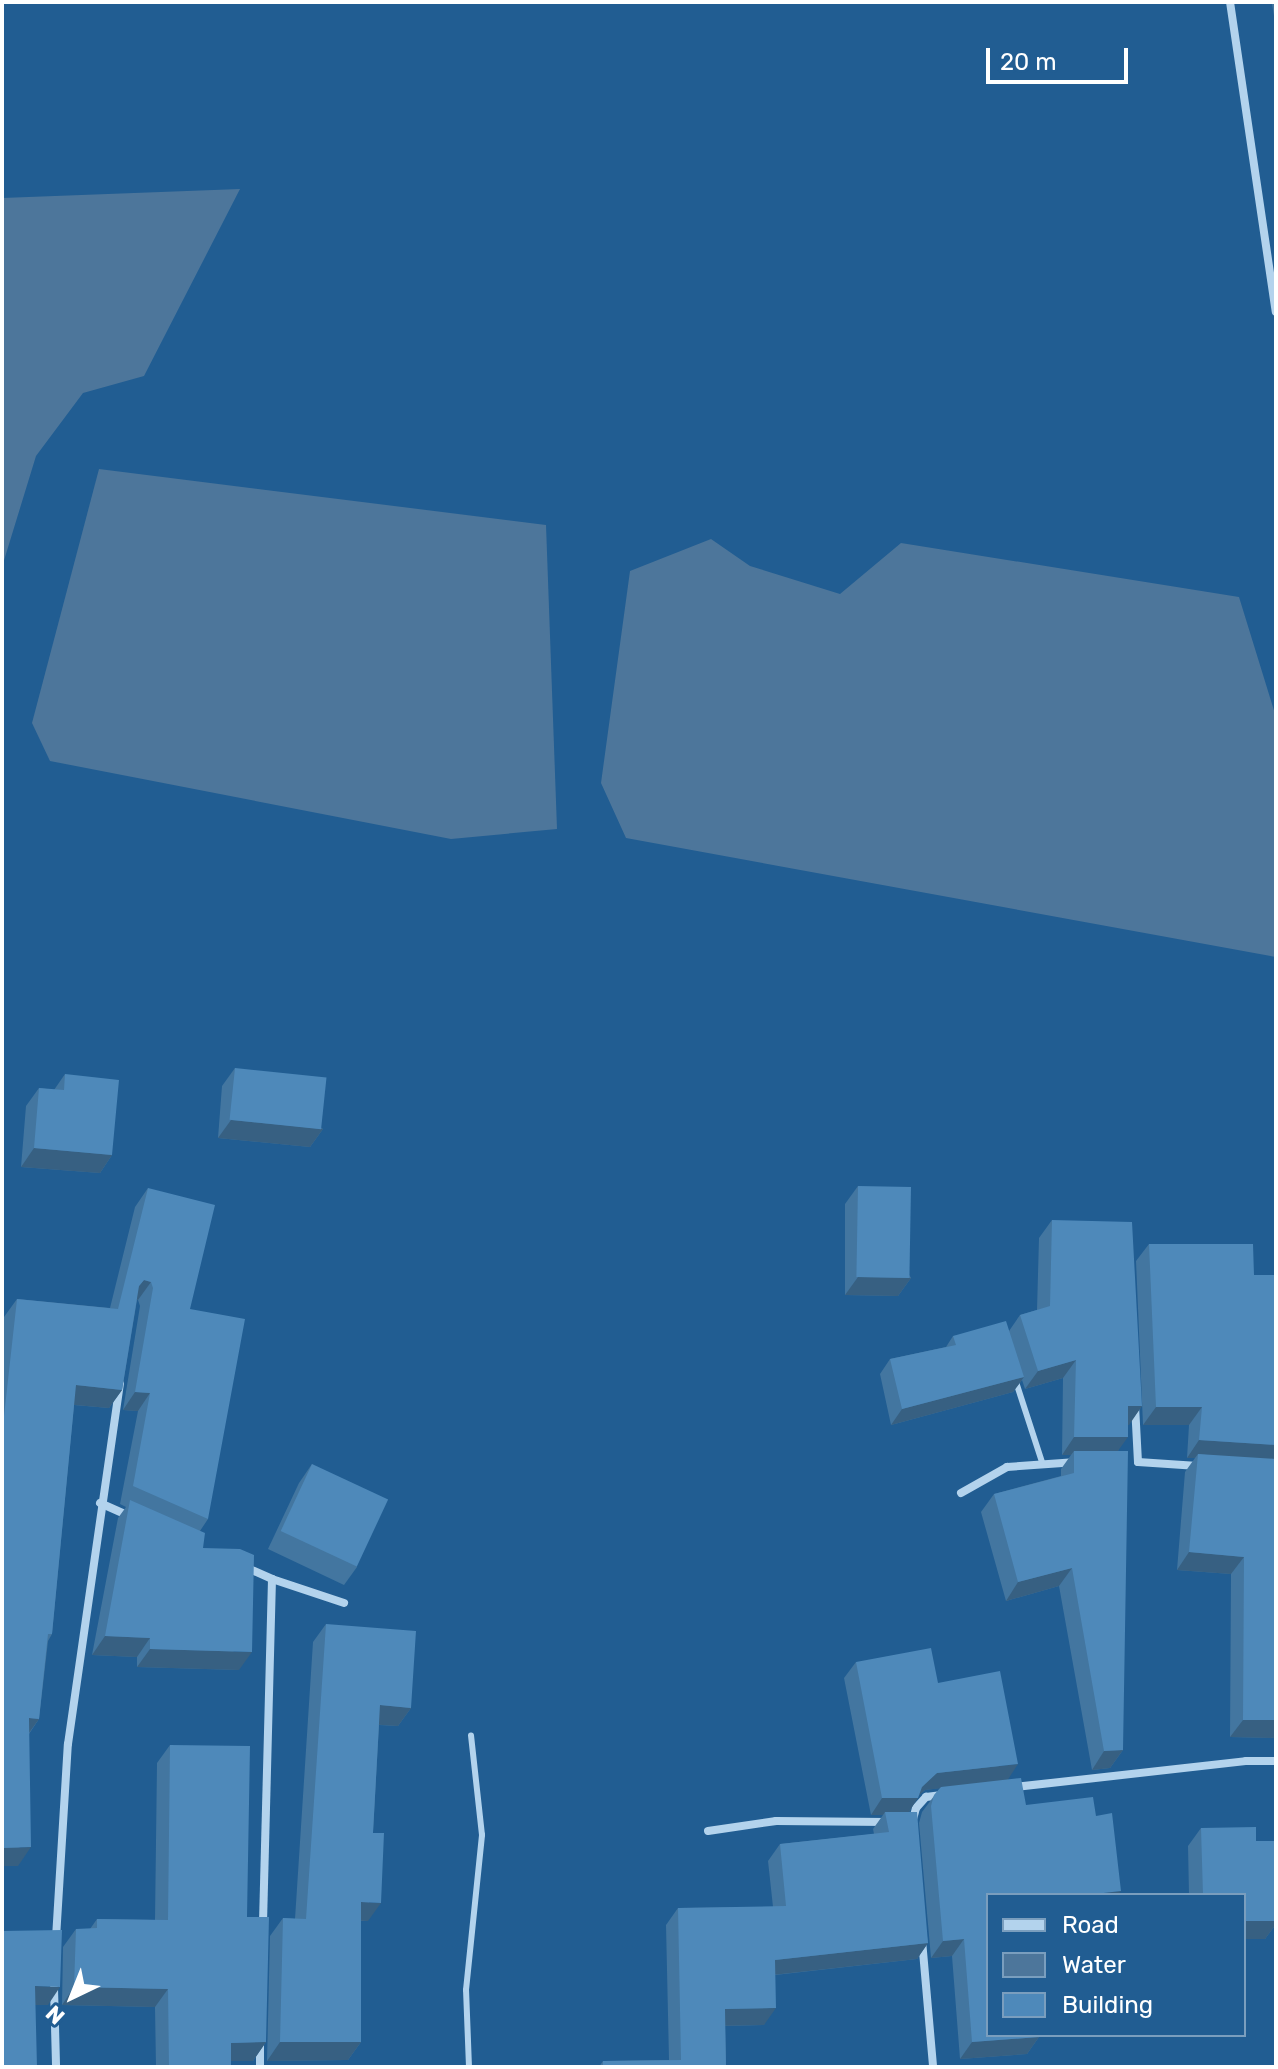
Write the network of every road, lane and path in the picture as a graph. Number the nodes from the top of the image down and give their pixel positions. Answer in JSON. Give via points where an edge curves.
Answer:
{"nodes":[{"id":1,"x":1230,"y":2,"type":"edge"},
{"id":2,"x":1276,"y":312,"type":"edge"},
{"id":3,"x":123,"y":1366,"type":"edge"},
{"id":4,"x":1014,"y":1376,"type":"edge"},
{"id":5,"x":1135,"y":1387,"type":"edge"},
{"id":6,"x":1042,"y":1462,"type":"junction"},
{"id":7,"x":1090,"y":1462,"type":"edge"},
{"id":8,"x":1122,"y":1462,"type":"edge"},
{"id":9,"x":1138,"y":1462,"type":"junction"},
{"id":10,"x":1215,"y":1467,"type":"edge"},
{"id":11,"x":961,"y":1493,"type":"dead end"},
{"id":12,"x":100,"y":1503,"type":"junction"},
{"id":13,"x":143,"y":1522,"type":"edge"},
{"id":14,"x":229,"y":1560,"type":"edge"},
{"id":15,"x":272,"y":1579,"type":"junction"},
{"id":16,"x":344,"y":1603,"type":"dead end"},
{"id":17,"x":471,"y":1736,"type":"dead end"},
{"id":18,"x":1276,"y":1761,"type":"edge"},
{"id":19,"x":1002,"y":1789,"type":"edge"},
{"id":20,"x":956,"y":1794,"type":"edge"},
{"id":21,"x":912,"y":1822,"type":"junction"},
{"id":22,"x":708,"y":1831,"type":"dead end"},
{"id":23,"x":913,"y":1837,"type":"edge"},
{"id":24,"x":921,"y":1929,"type":"edge"},
{"id":25,"x":263,"y":1941,"type":"edge"},
{"id":26,"x":56,"y":1947,"type":"edge"},
{"id":27,"x":54,"y":1978,"type":"edge"},
{"id":28,"x":260,"y":2035,"type":"edge"},
{"id":29,"x":56,"y":2067,"type":"edge"},
{"id":30,"x":260,"y":2067,"type":"edge"},
{"id":31,"x":469,"y":2067,"type":"edge"},
{"id":32,"x":933,"y":2067,"type":"edge"}],
"edges":[{"from":1,"to":2,"type":"street"},
{"from":3,"to":12,"type":"street"},
{"from":4,"to":6,"type":"lane"},
{"from":5,"to":9,"type":"street"},
{"from":6,"to":7,"type":"street"},
{"from":6,"to":11,"type":"street","via":[[1007,1467]]},
{"from":8,"to":9,"type":"street"},
{"from":9,"to":10,"type":"street"},
{"from":12,"to":13,"type":"street"},
{"from":12,"to":26,"type":"street","via":[[68,1744]]},
{"from":14,"to":15,"type":"street"},
{"from":15,"to":16,"type":"street"},
{"from":15,"to":25,"type":"street"},
{"from":17,"to":31,"type":"lane","via":[[482,1835],[466,1990]]},
{"from":18,"to":19,"type":"street"},
{"from":20,"to":21,"type":"street","via":[[926,1797]]},
{"from":21,"to":22,"type":"street","via":[[776,1821]]},
{"from":21,"to":23,"type":"street"},
{"from":24,"to":32,"type":"street"},
{"from":27,"to":29,"type":"street"},
{"from":28,"to":30,"type":"street"}]}
